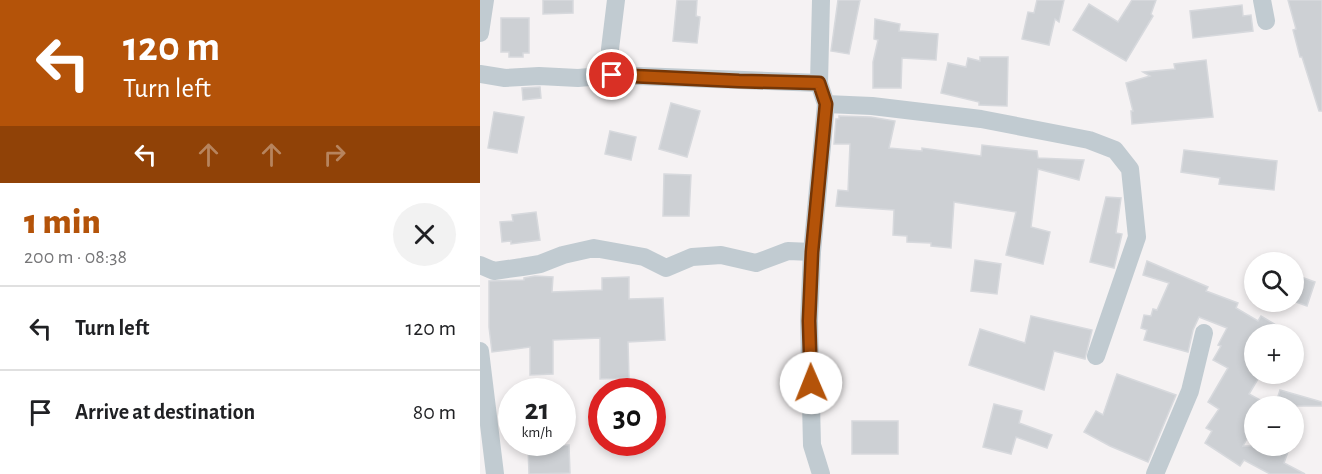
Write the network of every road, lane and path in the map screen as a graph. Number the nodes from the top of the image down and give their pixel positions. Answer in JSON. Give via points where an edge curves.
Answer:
{"nodes":[{"id":1,"x":485,"y":0,"type":"edge"},
{"id":2,"x":615,"y":0,"type":"edge"},
{"id":3,"x":821,"y":0,"type":"edge"},
{"id":4,"x":1262,"y":0,"type":"edge"},
{"id":5,"x":1266,"y":21,"type":"dead end"},
{"id":6,"x":480,"y":33,"type":"edge"},
{"id":7,"x":480,"y":74,"type":"edge"},
{"id":8,"x":612,"y":75,"type":"junction"},
{"id":9,"x":819,"y":83,"type":"junction"},
{"id":10,"x":826,"y":104,"type":"junction"},
{"id":11,"x":812,"y":252,"type":"junction"},
{"id":12,"x":480,"y":265,"type":"edge"},
{"id":13,"x":1204,"y":333,"type":"dead end"},
{"id":14,"x":480,"y":351,"type":"edge"},
{"id":15,"x":1096,"y":356,"type":"dead end"},
{"id":16,"x":481,"y":374,"type":"edge"},
{"id":17,"x":495,"y":474,"type":"edge"},
{"id":18,"x":821,"y":474,"type":"edge"},
{"id":19,"x":1155,"y":474,"type":"edge"}],
"edges":[{"from":1,"to":6,"type":"street"},
{"from":2,"to":8,"type":"street","via":[[610,48]]},
{"from":3,"to":9,"type":"street"},
{"from":4,"to":5,"type":"street"},
{"from":7,"to":8,"type":"street","via":[[505,78]]},
{"from":8,"to":9,"type":"street"},
{"from":9,"to":10,"type":"street"},
{"from":10,"to":11,"type":"street"},
{"from":10,"to":15,"type":"street","via":[[981,119],[1089,140],[1115,150],[1130,169],[1137,237]]},
{"from":11,"to":12,"type":"street","via":[[788,250],[756,263],[722,255],[692,257],[666,268],[644,257],[594,248],[522,267],[494,271]]},
{"from":11,"to":18,"type":"street","via":[[812,446]]},
{"from":13,"to":19,"type":"street","via":[[1190,391]]},
{"from":14,"to":16,"type":"street"},
{"from":16,"to":17,"type":"street"}]}
